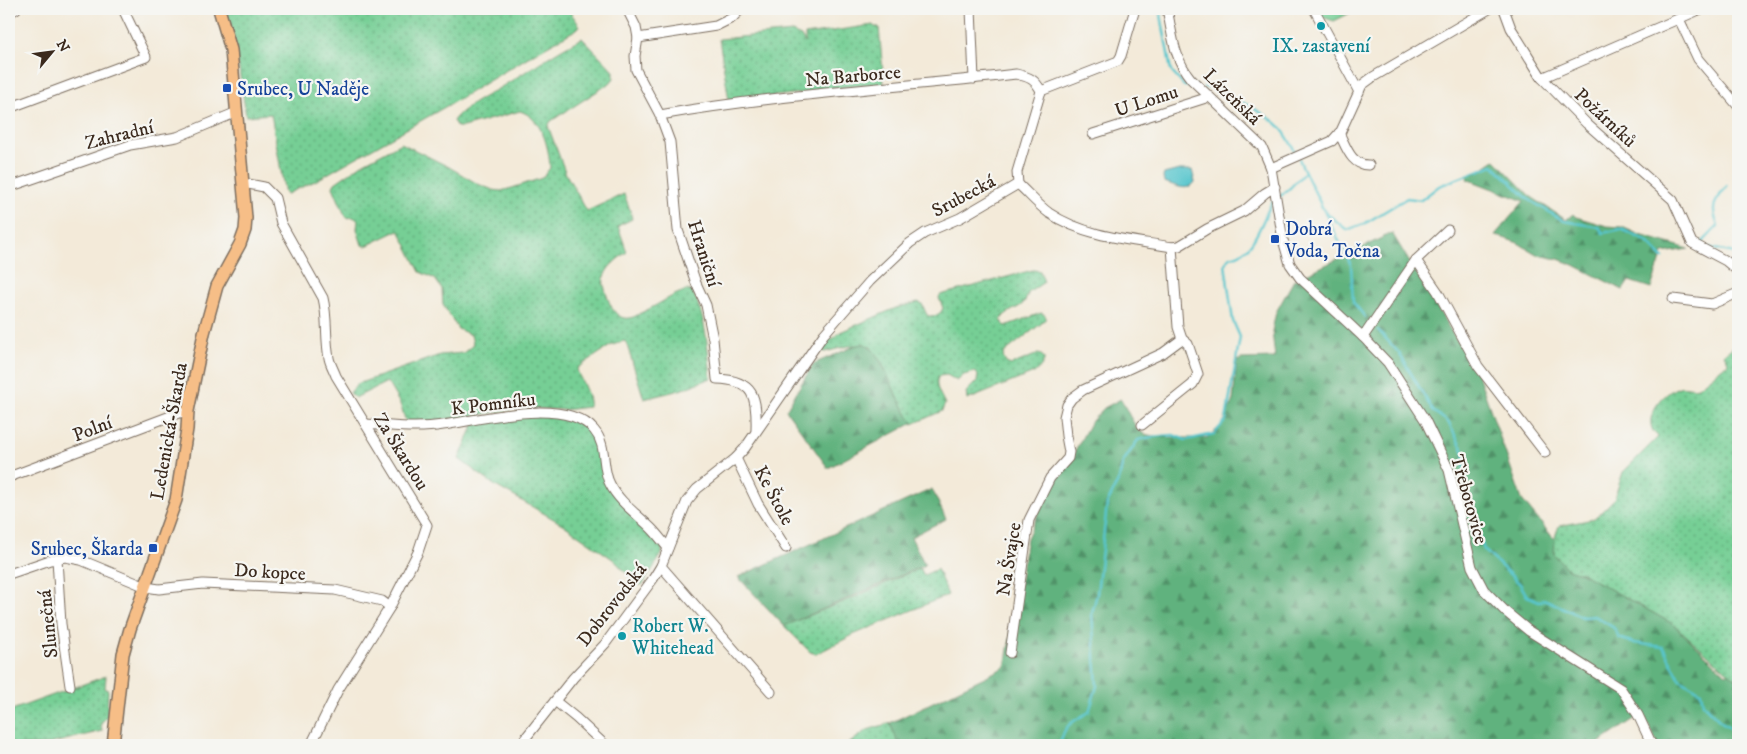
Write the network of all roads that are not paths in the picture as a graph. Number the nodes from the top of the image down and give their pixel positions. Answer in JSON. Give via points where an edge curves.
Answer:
{"nodes":[{"id":1,"x":16,"y":9,"type":"edge"},
{"id":2,"x":124,"y":9,"type":"edge"},
{"id":3,"x":219,"y":9,"type":"edge"},
{"id":4,"x":627,"y":9,"type":"edge"},
{"id":5,"x":741,"y":9,"type":"edge"},
{"id":6,"x":971,"y":9,"type":"edge"},
{"id":7,"x":1135,"y":9,"type":"edge"},
{"id":8,"x":1167,"y":9,"type":"edge"},
{"id":9,"x":1314,"y":9,"type":"edge"},
{"id":10,"x":1489,"y":9,"type":"edge"},
{"id":11,"x":1504,"y":9,"type":"edge"},
{"id":12,"x":1701,"y":9,"type":"edge"},
{"id":13,"x":9,"y":13,"type":"edge"},
{"id":14,"x":1679,"y":18,"type":"junction"},
{"id":15,"x":638,"y":38,"type":"junction"},
{"id":16,"x":1542,"y":78,"type":"junction"},
{"id":17,"x":974,"y":79,"type":"junction"},
{"id":18,"x":1041,"y":91,"type":"junction"},
{"id":19,"x":1359,"y":92,"type":"junction"},
{"id":20,"x":1206,"y":94,"type":"junction"},
{"id":21,"x":1738,"y":106,"type":"edge"},
{"id":22,"x":9,"y":108,"type":"edge"},
{"id":23,"x":237,"y":112,"type":"junction"},
{"id":24,"x":660,"y":115,"type":"junction"},
{"id":25,"x":1339,"y":133,"type":"junction"},
{"id":26,"x":1093,"y":134,"type":"dead end"},
{"id":27,"x":1369,"y":165,"type":"dead end"},
{"id":28,"x":1271,"y":168,"type":"junction"},
{"id":29,"x":243,"y":184,"type":"junction"},
{"id":30,"x":1018,"y":184,"type":"junction"},
{"id":31,"x":9,"y":186,"type":"edge"},
{"id":32,"x":1275,"y":188,"type":"junction"},
{"id":33,"x":1278,"y":206,"type":"joint"},
{"id":34,"x":1448,"y":230,"type":"dead end"},
{"id":35,"x":1172,"y":248,"type":"junction"},
{"id":36,"x":1416,"y":260,"type":"junction"},
{"id":37,"x":1738,"y":271,"type":"edge"},
{"id":38,"x":1738,"y":293,"type":"edge"},
{"id":39,"x":1673,"y":299,"type":"dead end"},
{"id":40,"x":824,"y":334,"type":"joint"},
{"id":41,"x":1363,"y":337,"type":"junction"},
{"id":42,"x":1182,"y":339,"type":"junction"},
{"id":43,"x":188,"y":411,"type":"junction"},
{"id":44,"x":366,"y":424,"type":"junction"},
{"id":45,"x":1142,"y":424,"type":"dead end"},
{"id":46,"x":756,"y":430,"type":"junction"},
{"id":47,"x":1545,"y":453,"type":"dead end"},
{"id":48,"x":736,"y":458,"type":"junction"},
{"id":49,"x":9,"y":477,"type":"edge"},
{"id":50,"x":668,"y":548,"type":"junction"},
{"id":51,"x":786,"y":548,"type":"dead end"},
{"id":52,"x":57,"y":559,"type":"junction"},
{"id":53,"x":661,"y":566,"type":"junction"},
{"id":54,"x":9,"y":574,"type":"edge"},
{"id":55,"x":146,"y":587,"type":"junction"},
{"id":56,"x":390,"y":607,"type":"junction"},
{"id":57,"x":1010,"y":653,"type":"dead end"},
{"id":58,"x":70,"y":686,"type":"dead end"},
{"id":59,"x":771,"y":692,"type":"dead end"},
{"id":60,"x":556,"y":701,"type":"junction"},
{"id":61,"x":113,"y":745,"type":"edge"},
{"id":62,"x":311,"y":745,"type":"edge"},
{"id":63,"x":520,"y":745,"type":"edge"},
{"id":64,"x":605,"y":745,"type":"edge"},
{"id":65,"x":1652,"y":745,"type":"edge"}],
"edges":[{"from":1,"to":13,"type":"street"},
{"from":2,"to":22,"type":"street","via":[[146,57]]},
{"from":3,"to":23,"type":"main road","name":"Ledenická-Škarda","via":[[231,50]]},
{"from":4,"to":15,"type":"street","name":"Hraniční"},
{"from":5,"to":15,"type":"street","via":[[716,26]]},
{"from":6,"to":17,"type":"street"},
{"from":7,"to":18,"type":"street","via":[[1120,57],[1113,64]]},
{"from":8,"to":20,"type":"street","name":"Lázeňská","via":[[1176,57]]},
{"from":9,"to":19,"type":"street"},
{"from":10,"to":19,"type":"street","via":[[1373,77],[1362,85]]},
{"from":11,"to":16,"type":"street","name":"Požárníků","via":[[1511,28]]},
{"from":12,"to":14,"type":"street"},
{"from":14,"to":16,"type":"street"},
{"from":14,"to":21,"type":"street","via":[[1698,59]]},
{"from":15,"to":24,"type":"street","name":"Hraniční","via":[[636,70]]},
{"from":16,"to":37,"type":"street","name":"Požárníků","via":[[1587,124],[1673,200],[1692,243]]},
{"from":17,"to":18,"type":"street","name":"Na Barborce","via":[[1016,74],[1030,77]]},
{"from":17,"to":24,"type":"street","name":"Na Barborce","via":[[756,101]]},
{"from":18,"to":30,"type":"street","via":[[1016,172]]},
{"from":19,"to":25,"type":"street"},
{"from":20,"to":26,"type":"street","name":"U Lomu"},
{"from":20,"to":28,"type":"street","name":"Lázeňská","via":[[1262,147]]},
{"from":23,"to":29,"type":"main road","name":"Ledenická-Škarda"},
{"from":23,"to":31,"type":"street","name":"Zahradní","via":[[177,138],[130,145]]},
{"from":24,"to":46,"type":"street","name":"Hraniční","via":[[671,148],[678,230],[706,305],[714,340],[717,379],[745,386],[754,395]]},
{"from":25,"to":27,"type":"street","via":[[1352,158],[1362,166]]},
{"from":25,"to":28,"type":"street","via":[[1332,142]]},
{"from":28,"to":32,"type":"street","name":"Lázeňská"},
{"from":29,"to":43,"type":"main road","name":"Ledenická-Škarda","via":[[245,230],[217,286]]},
{"from":29,"to":44,"type":"street","name":"Za Škardou","via":[[264,187],[275,198],[281,223],[323,298],[329,359]]},
{"from":30,"to":35,"type":"street","name":"Srubecká","via":[[1048,212],[1073,227]]},
{"from":30,"to":40,"type":"street","name":"Srubecká","via":[[910,243],[870,281]]},
{"from":32,"to":33,"type":"street","name":"Lázeňská"},
{"from":32,"to":35,"type":"street","via":[[1244,211]]},
{"from":33,"to":41,"type":"street","name":"Třebotovice","via":[[1282,240],[1290,264],[1300,278]]},
{"from":34,"to":36,"type":"street"},
{"from":35,"to":42,"type":"street","via":[[1178,327]]},
{"from":36,"to":41,"type":"street"},
{"from":36,"to":47,"type":"street","via":[[1438,292],[1478,366]]},
{"from":38,"to":39,"type":"street","via":[[1712,304]]},
{"from":40,"to":46,"type":"street","name":"Dobrovodská"},
{"from":41,"to":65,"type":"street","name":"Třebotovice","via":[[1388,363],[1425,420],[1449,470],[1472,568],[1484,590],[1529,631],[1621,689]]},
{"from":42,"to":45,"type":"street","via":[[1188,344],[1198,374],[1192,384]]},
{"from":42,"to":57,"type":"street","name":"Na Švajce","via":[[1163,353],[1083,390],[1067,405],[1064,417],[1068,458],[1050,478],[1030,520]]},
{"from":43,"to":49,"type":"street","name":"Polní"},
{"from":43,"to":55,"type":"main road","name":"Ledenická-Škarda","via":[[176,500]]},
{"from":44,"to":50,"type":"street","name":"K Pomníku","via":[[441,426],[508,414],[544,413],[569,416],[588,423],[601,443],[608,482],[620,500],[653,529]]},
{"from":44,"to":56,"type":"street","name":"Za Škardou","via":[[427,525],[418,552]]},
{"from":46,"to":48,"type":"street","name":"Dobrovodská"},
{"from":48,"to":50,"type":"street","name":"Dobrovodská","via":[[697,489],[688,501]]},
{"from":48,"to":51,"type":"street","name":"Ke Štole","via":[[758,504]]},
{"from":50,"to":53,"type":"street","name":"Dobrovodská"},
{"from":52,"to":54,"type":"street","name":"Slunečná"},
{"from":52,"to":55,"type":"street","name":"Slunečná","via":[[81,560]]},
{"from":52,"to":58,"type":"street","name":"Slunečná","via":[[61,624]]},
{"from":53,"to":59,"type":"street"},
{"from":53,"to":60,"type":"street","name":"Dobrovodská","via":[[632,609]]},
{"from":55,"to":56,"type":"street","name":"Do kopce","via":[[159,589],[203,584],[335,590],[382,601]]},
{"from":55,"to":61,"type":"main road","name":"Ledenická-Škarda","via":[[120,667]]},
{"from":56,"to":62,"type":"street","name":"Za Škardou","via":[[338,690]]},
{"from":60,"to":63,"type":"street","name":"Dobrovodská"},
{"from":60,"to":64,"type":"street"}]}
